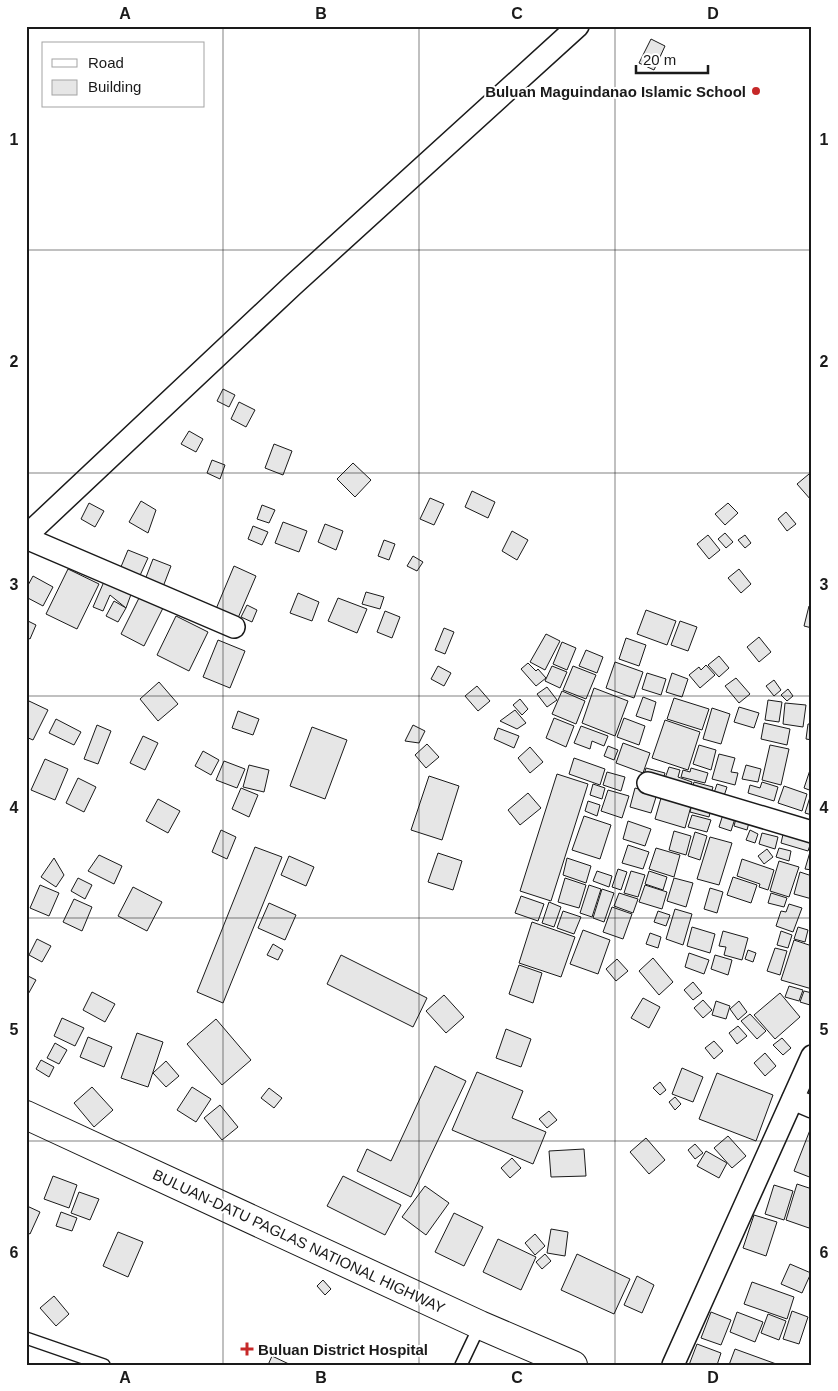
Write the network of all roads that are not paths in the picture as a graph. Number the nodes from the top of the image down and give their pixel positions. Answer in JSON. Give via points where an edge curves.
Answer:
{"nodes":[{"id":1,"x":578,"y":26,"type":"edge"},
{"id":2,"x":26,"y":537,"type":"edge"},
{"id":3,"x":234,"y":627,"type":"dead end"},
{"id":4,"x":648,"y":783,"type":"dead end"},
{"id":5,"x":812,"y":832,"type":"edge"},
{"id":6,"x":812,"y":1056,"type":"edge"},
{"id":7,"x":802,"y":1103,"type":"edge"},
{"id":8,"x":26,"y":1115,"type":"edge"},
{"id":9,"x":480,"y":1325,"type":"junction"},
{"id":10,"x":26,"y":1338,"type":"edge"},
{"id":11,"x":104,"y":1365,"type":"edge"},
{"id":12,"x":461,"y":1365,"type":"edge"},
{"id":13,"x":573,"y":1365,"type":"edge"},
{"id":14,"x":673,"y":1365,"type":"edge"}],
"edges":[{"from":1,"to":2,"type":"street","via":[[293,285]]},
{"from":2,"to":3,"type":"street"},
{"from":4,"to":5,"type":"street"},
{"from":6,"to":7,"type":"street"},
{"from":7,"to":14,"type":"street"},
{"from":8,"to":9,"type":"highway","name":"BULUAN-DATU PAGLAS NATIONAL HIGHWAY"},
{"from":9,"to":12,"type":"lane"},
{"from":9,"to":13,"type":"highway","name":"BULUAN-DATU PAGLAS NATIONAL HIGHWAY"},
{"from":10,"to":11,"type":"lane"}]}
